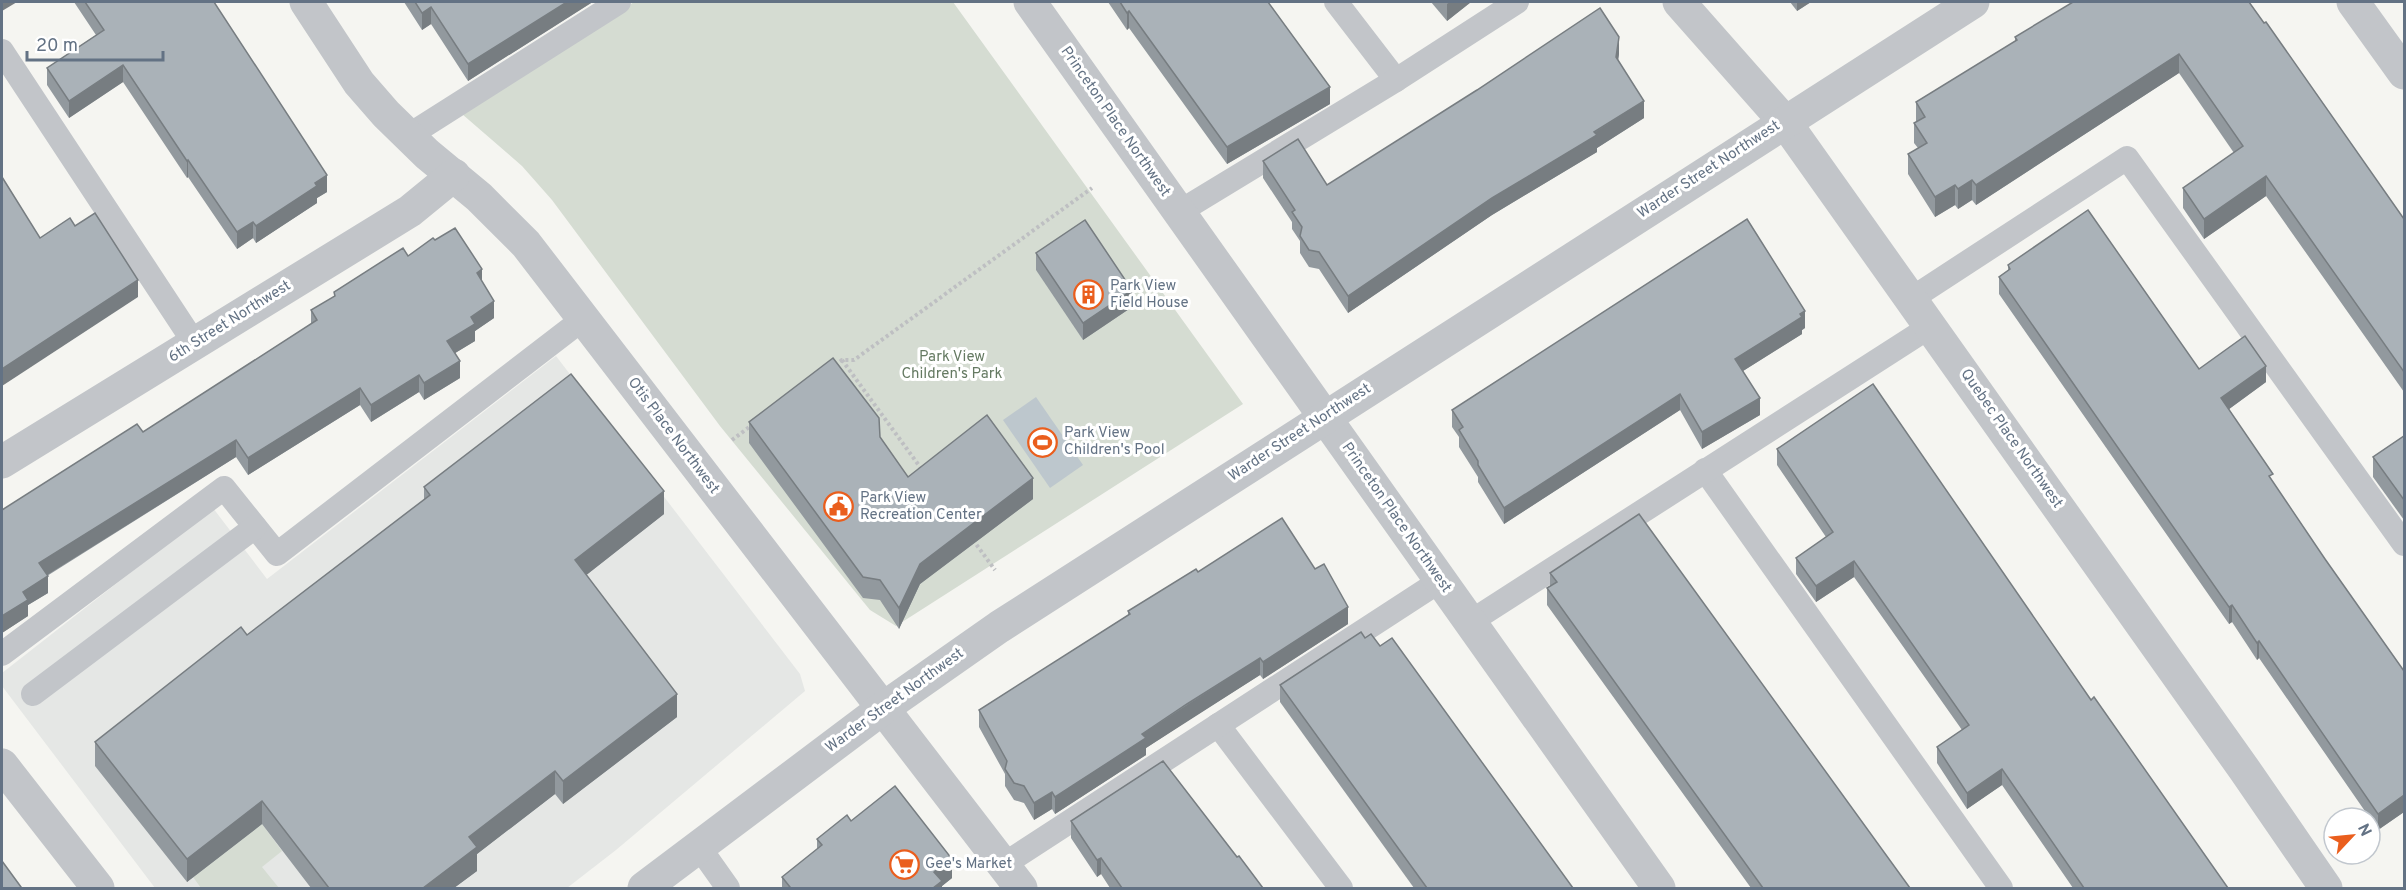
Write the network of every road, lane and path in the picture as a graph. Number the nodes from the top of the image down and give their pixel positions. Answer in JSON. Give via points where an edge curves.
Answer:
{"nodes":[{"id":1,"x":306,"y":2,"type":"edge"},
{"id":2,"x":619,"y":2,"type":"edge"},
{"id":3,"x":1030,"y":2,"type":"edge"},
{"id":4,"x":1336,"y":2,"type":"edge"},
{"id":5,"x":1517,"y":2,"type":"edge"},
{"id":6,"x":1678,"y":2,"type":"edge"},
{"id":7,"x":1973,"y":2,"type":"edge"},
{"id":8,"x":2353,"y":2,"type":"edge"},
{"id":9,"x":2,"y":51,"type":"edge"},
{"id":10,"x":2404,"y":73,"type":"edge"},
{"id":11,"x":1396,"y":80,"type":"junction"},
{"id":12,"x":1785,"y":122,"type":"junction"},
{"id":13,"x":408,"y":136,"type":"junction"},
{"id":14,"x":454,"y":175,"type":"junction"},
{"id":15,"x":1092,"y":188,"type":"dead end"},
{"id":16,"x":1179,"y":212,"type":"junction"},
{"id":17,"x":1911,"y":298,"type":"junction"},
{"id":18,"x":584,"y":319,"type":"junction"},
{"id":19,"x":1930,"y":326,"type":"junction"},
{"id":20,"x":195,"y":344,"type":"junction"},
{"id":21,"x":842,"y":360,"type":"junction"},
{"id":22,"x":833,"y":366,"type":"edge"},
{"id":23,"x":1325,"y":417,"type":"junction"},
{"id":24,"x":760,"y":420,"type":"edge"},
{"id":25,"x":732,"y":440,"type":"dead end"},
{"id":26,"x":2,"y":462,"type":"edge"},
{"id":27,"x":1705,"y":470,"type":"junction"},
{"id":28,"x":926,"y":474,"type":"edge"},
{"id":29,"x":255,"y":527,"type":"junction"},
{"id":30,"x":967,"y":532,"type":"edge"},
{"id":31,"x":2404,"y":544,"type":"edge"},
{"id":32,"x":995,"y":570,"type":"dead end"},
{"id":33,"x":1440,"y":580,"type":"junction"},
{"id":34,"x":1470,"y":622,"type":"junction"},
{"id":35,"x":2,"y":654,"type":"edge"},
{"id":36,"x":33,"y":694,"type":"dead end"},
{"id":37,"x":882,"y":709,"type":"junction"},
{"id":38,"x":1218,"y":725,"type":"junction"},
{"id":39,"x":2,"y":765,"type":"edge"},
{"id":40,"x":699,"y":847,"type":"junction"},
{"id":41,"x":1012,"y":877,"type":"edge"},
{"id":42,"x":98,"y":888,"type":"edge"},
{"id":43,"x":644,"y":888,"type":"edge"},
{"id":44,"x":728,"y":888,"type":"edge"},
{"id":45,"x":1341,"y":888,"type":"edge"},
{"id":46,"x":1659,"y":888,"type":"edge"},
{"id":47,"x":2001,"y":888,"type":"edge"},
{"id":48,"x":2326,"y":888,"type":"edge"}],
"edges":[{"from":1,"to":13,"type":"street","name":"Otis Place Northwest","via":[[359,83]]},
{"from":2,"to":13,"type":"lane"},
{"from":3,"to":16,"type":"street","name":"Princeton Place Northwest"},
{"from":4,"to":11,"type":"lane"},
{"from":5,"to":11,"type":"lane"},
{"from":6,"to":12,"type":"street","name":"Quebec Place Northwest"},
{"from":7,"to":12,"type":"street","name":"Warder Street Northwest"},
{"from":8,"to":10,"type":"street"},
{"from":9,"to":20,"type":"lane"},
{"from":11,"to":16,"type":"lane"},
{"from":12,"to":17,"type":"street","name":"Quebec Place Northwest"},
{"from":12,"to":23,"type":"street","name":"Warder Street Northwest"},
{"from":13,"to":14,"type":"street","name":"Otis Place Northwest"},
{"from":14,"to":18,"type":"street","name":"Otis Place Northwest","via":[[526,244]]},
{"from":14,"to":20,"type":"street","name":"6th Street Northwest","via":[[410,211]]},
{"from":15,"to":21,"type":"path","via":[[854,360]]},
{"from":16,"to":23,"type":"street","name":"Princeton Place Northwest"},
{"from":17,"to":19,"type":"street","name":"Quebec Place Northwest"},
{"from":17,"to":31,"type":"lane","via":[[2127,158]]},
{"from":18,"to":29,"type":"lane","via":[[277,554]]},
{"from":18,"to":37,"type":"street","name":"Otis Place Northwest"},
{"from":19,"to":27,"type":"lane"},
{"from":19,"to":48,"type":"street","name":"Quebec Place Northwest"},
{"from":20,"to":26,"type":"street","name":"6th Street Northwest"},
{"from":21,"to":22,"type":"path"},
{"from":21,"to":28,"type":"path"},
{"from":23,"to":33,"type":"street","name":"Princeton Place Northwest"},
{"from":23,"to":37,"type":"street","name":"Warder Street Northwest","via":[[999,627]]},
{"from":24,"to":25,"type":"path"},
{"from":27,"to":34,"type":"lane"},
{"from":27,"to":47,"type":"lane"},
{"from":29,"to":35,"type":"lane","via":[[224,488]]},
{"from":29,"to":36,"type":"lane"},
{"from":30,"to":32,"type":"path"},
{"from":33,"to":34,"type":"street","name":"Princeton Place Northwest"},
{"from":33,"to":38,"type":"lane"},
{"from":34,"to":46,"type":"street","name":"Princeton Place Northwest"},
{"from":37,"to":40,"type":"street","name":"Warder Street Northwest"},
{"from":37,"to":41,"type":"street","name":"Otis Place Northwest"},
{"from":38,"to":41,"type":"lane"},
{"from":38,"to":45,"type":"lane"},
{"from":39,"to":42,"type":"street"},
{"from":40,"to":43,"type":"street","name":"Warder Street Northwest"},
{"from":40,"to":44,"type":"lane"}]}
